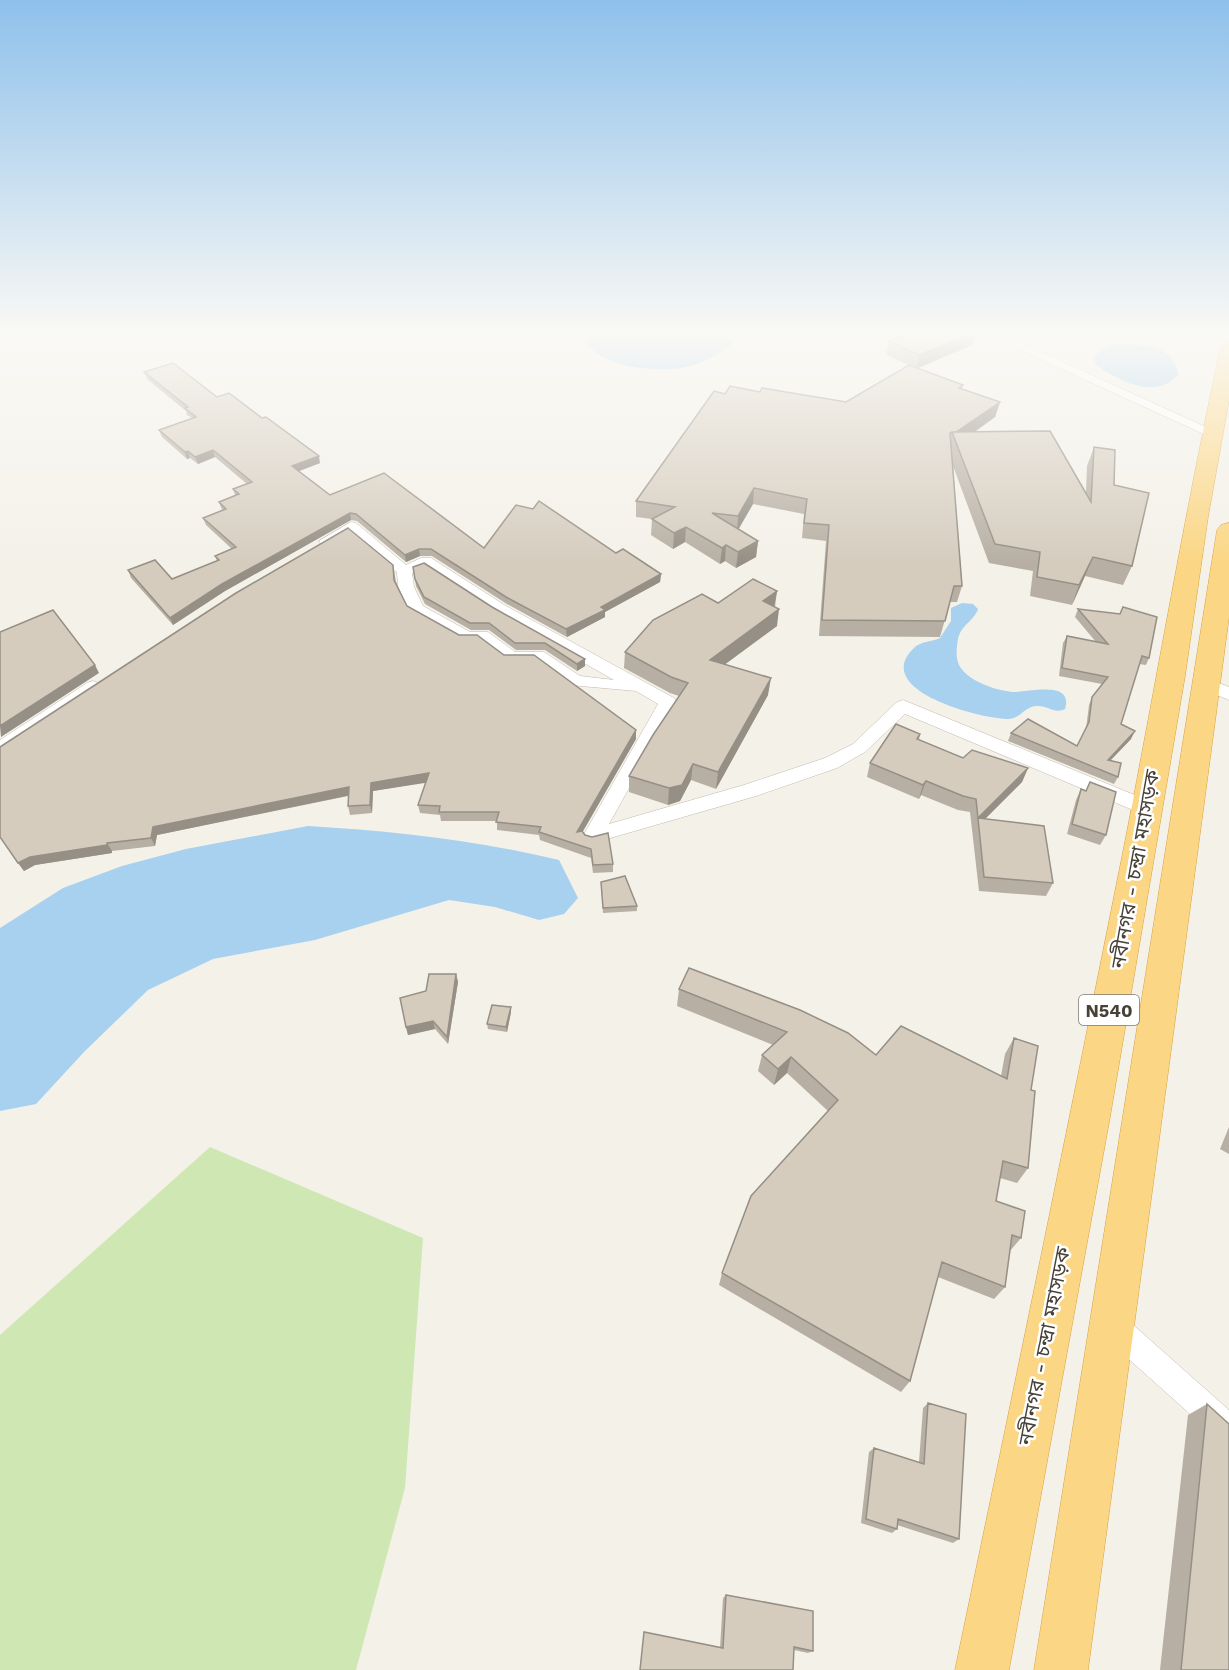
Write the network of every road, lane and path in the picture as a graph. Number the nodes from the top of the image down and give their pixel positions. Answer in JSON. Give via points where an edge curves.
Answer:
{"nodes":[{"id":1,"x":1160,"y":409,"type":"edge"},
{"id":2,"x":1218,"y":409,"type":"edge"},
{"id":3,"x":1213,"y":433,"type":"junction"},
{"id":4,"x":1229,"y":530,"type":"edge"},
{"id":5,"x":312,"y":550,"type":"edge"},
{"id":6,"x":404,"y":572,"type":"junction"},
{"id":7,"x":106,"y":679,"type":"edge"},
{"id":8,"x":643,"y":688,"type":"junction"},
{"id":9,"x":1218,"y":689,"type":"edge"},
{"id":10,"x":0,"y":749,"type":"edge"},
{"id":11,"x":1147,"y":808,"type":"junction"},
{"id":12,"x":1112,"y":1325,"type":"junction"},
{"id":13,"x":1229,"y":1430,"type":"edge"},
{"id":14,"x":982,"y":1670,"type":"edge"},
{"id":15,"x":1061,"y":1670,"type":"edge"}],
"edges":[{"from":1,"to":3,"type":"street"},
{"from":2,"to":3,"type":"highway","name":"নবীনগর - চন্দ্রা মহাসড়ক","number":"N540"},
{"from":3,"to":11,"type":"highway","name":"নবীনগর - চন্দ্রা মহাসড়ক","number":"N540"},
{"from":4,"to":9,"type":"highway","name":"নবীনগর - চন্দ্রা মহাসড়ক","number":"N540"},
{"from":5,"to":6,"type":"street","via":[[351,526]]},
{"from":6,"to":8,"type":"street","via":[[426,561],[500,609]]},
{"from":6,"to":8,"type":"street","via":[[416,609],[467,637],[482,636],[512,657],[538,656],[576,681]]},
{"from":7,"to":10,"type":"street"},
{"from":8,"to":11,"type":"street","via":[[668,702],[593,836],[831,763],[859,748],[903,706]]},
{"from":9,"to":12,"type":"highway","name":"নবীনগর - চন্দ্রা মহাসড়ক","number":"N540"},
{"from":11,"to":14,"type":"highway","name":"নবীনগর - চন্দ্রা মহাসড়ক","number":"N540"},
{"from":12,"to":13,"type":"street"},
{"from":12,"to":15,"type":"highway","name":"নবীনগর - চন্দ্রা মহাসড়ক","number":"N540"}]}
